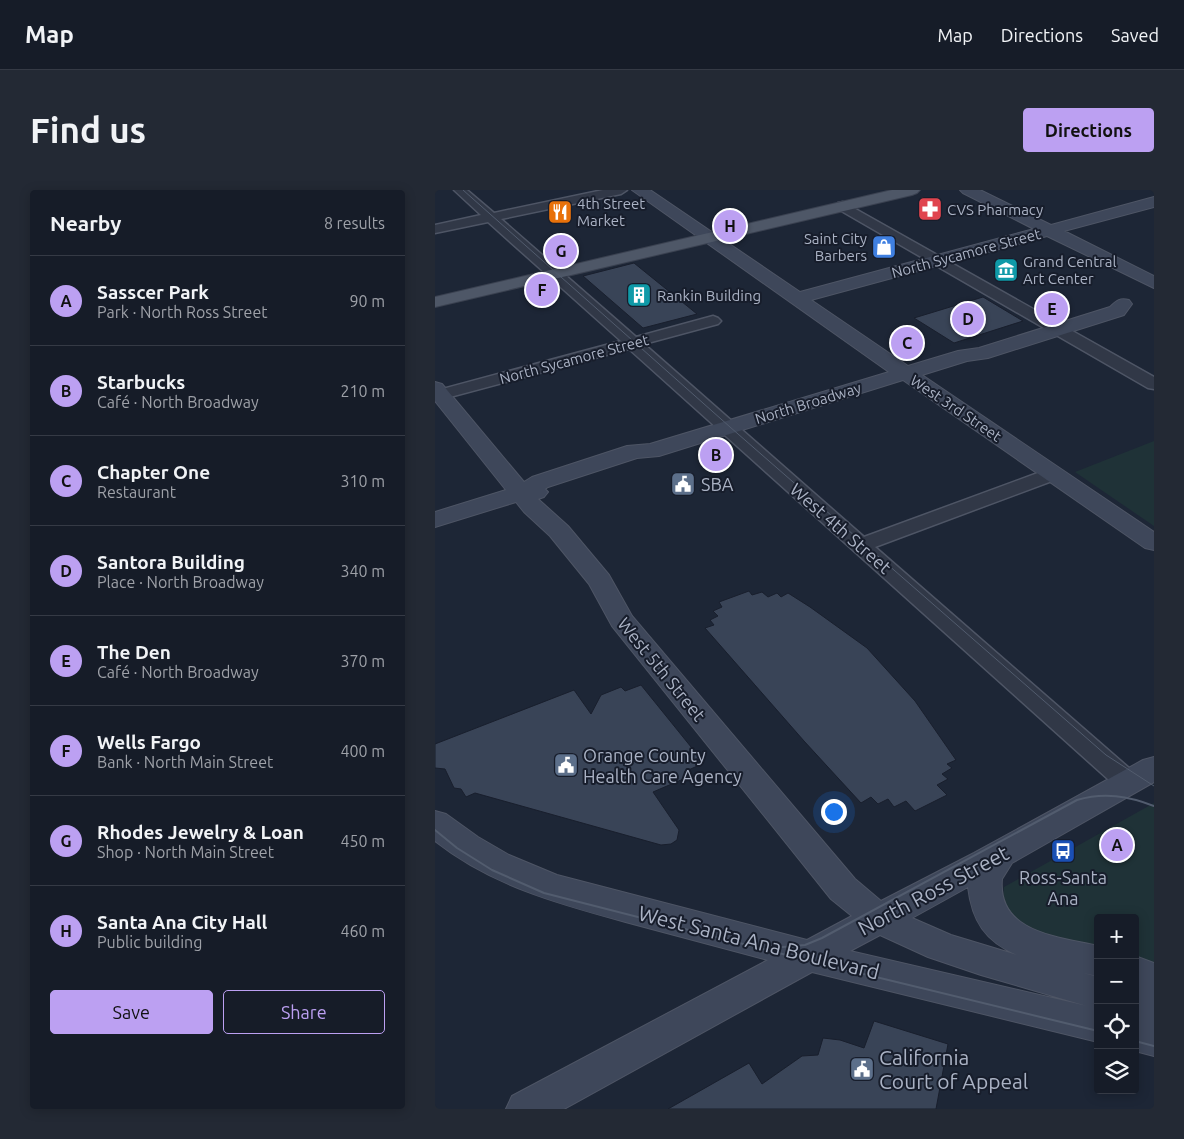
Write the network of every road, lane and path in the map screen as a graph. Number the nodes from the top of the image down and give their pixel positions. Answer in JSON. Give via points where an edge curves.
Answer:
{"nodes":[{"id":1,"x":459,"y":190,"type":"edge"},
{"id":2,"x":621,"y":190,"type":"edge"},
{"id":3,"x":631,"y":190,"type":"edge"},
{"id":4,"x":640,"y":190,"type":"edge"},
{"id":5,"x":912,"y":190,"type":"edge"},
{"id":6,"x":967,"y":190,"type":"edge"},
{"id":7,"x":992,"y":190,"type":"edge"},
{"id":8,"x":1154,"y":202,"type":"edge"},
{"id":9,"x":843,"y":206,"type":"junction"},
{"id":10,"x":490,"y":217,"type":"junction"},
{"id":11,"x":1057,"y":228,"type":"junction"},
{"id":12,"x":435,"y":229,"type":"edge"},
{"id":13,"x":708,"y":238,"type":"junction"},
{"id":14,"x":939,"y":260,"type":"junction"},
{"id":15,"x":1154,"y":268,"type":"edge"},
{"id":16,"x":554,"y":274,"type":"junction"},
{"id":17,"x":1143,"y":295,"type":"edge"},
{"id":18,"x":796,"y":299,"type":"junction"},
{"id":19,"x":435,"y":302,"type":"edge"},
{"id":20,"x":713,"y":321,"type":"dead end"},
{"id":21,"x":1054,"y":326,"type":"junction"},
{"id":22,"x":630,"y":343,"type":"junction"},
{"id":23,"x":905,"y":373,"type":"junction"},
{"id":24,"x":1154,"y":384,"type":"edge"},
{"id":25,"x":437,"y":393,"type":"edge"},
{"id":26,"x":726,"y":428,"type":"junction"},
{"id":27,"x":1053,"y":474,"type":"junction"},
{"id":28,"x":521,"y":493,"type":"junction"},
{"id":29,"x":435,"y":520,"type":"edge"},
{"id":30,"x":1154,"y":544,"type":"edge"},
{"id":31,"x":861,"y":545,"type":"junction"},
{"id":32,"x":1141,"y":775,"type":"edge"},
{"id":33,"x":435,"y":823,"type":"edge"},
{"id":34,"x":1001,"y":853,"type":"junction"},
{"id":35,"x":879,"y":919,"type":"junction"},
{"id":36,"x":809,"y":956,"type":"junction"},
{"id":37,"x":1094,"y":961,"type":"edge"},
{"id":38,"x":1139,"y":973,"type":"edge"},
{"id":39,"x":1154,"y":979,"type":"edge"},
{"id":40,"x":1094,"y":992,"type":"edge"},
{"id":41,"x":1139,"y":1004,"type":"edge"},
{"id":42,"x":1154,"y":1008,"type":"edge"},
{"id":43,"x":1094,"y":1024,"type":"edge"},
{"id":44,"x":1139,"y":1035,"type":"edge"},
{"id":45,"x":1154,"y":1039,"type":"edge"},
{"id":46,"x":526,"y":1109,"type":"edge"}],
"edges":[{"from":1,"to":10,"type":"street","name":"West 4th Street"},
{"from":2,"to":10,"type":"street"},
{"from":3,"to":4,"type":"main road"},
{"from":4,"to":13,"type":"main road","name":"West 3rd Street"},
{"from":5,"to":9,"type":"main road"},
{"from":6,"to":11,"type":"main road"},
{"from":7,"to":11,"type":"main road"},
{"from":8,"to":11,"type":"main road","name":"North Sycamore Street"},
{"from":9,"to":13,"type":"main road"},
{"from":9,"to":14,"type":"street"},
{"from":10,"to":12,"type":"street"},
{"from":10,"to":16,"type":"street","name":"West 4th Street"},
{"from":11,"to":14,"type":"main road","name":"North Sycamore Street"},
{"from":11,"to":15,"type":"main road"},
{"from":11,"to":17,"type":"main road"},
{"from":13,"to":16,"type":"main road"},
{"from":13,"to":18,"type":"main road","name":"West 3rd Street"},
{"from":14,"to":18,"type":"main road","name":"North Sycamore Street"},
{"from":14,"to":21,"type":"street"},
{"from":16,"to":19,"type":"main road"},
{"from":16,"to":22,"type":"street","name":"West 4th Street"},
{"from":17,"to":21,"type":"main road","name":"North Broadway","via":[[1117,311]]},
{"from":18,"to":23,"type":"main road","name":"West 3rd Street"},
{"from":20,"to":22,"type":"street","name":"North Sycamore Street"},
{"from":21,"to":23,"type":"main road","name":"North Broadway","via":[[981,354],[965,355]]},
{"from":21,"to":24,"type":"street"},
{"from":22,"to":25,"type":"street","name":"North Sycamore Street"},
{"from":22,"to":26,"type":"street","name":"West 4th Street"},
{"from":23,"to":26,"type":"main road","name":"North Broadway"},
{"from":23,"to":27,"type":"main road","name":"West 3rd Street"},
{"from":25,"to":28,"type":"main road","name":"West 5th Street"},
{"from":26,"to":28,"type":"main road","name":"North Broadway","via":[[651,451],[642,460],[545,490]]},
{"from":26,"to":31,"type":"street","name":"West 4th Street"},
{"from":27,"to":30,"type":"main road","name":"West 3rd Street"},
{"from":27,"to":31,"type":"street"},
{"from":28,"to":29,"type":"main road","name":"North Broadway"},
{"from":28,"to":35,"type":"main road","name":"West 5th Street","via":[[559,531],[600,581],[621,620],[843,889]]},
{"from":31,"to":32,"type":"street","name":"West 4th Street"},
{"from":32,"to":34,"type":"main road","name":"North Ross Street"},
{"from":33,"to":36,"type":"main road","name":"West Santa Ana Boulevard","via":[[489,861],[534,882]]},
{"from":34,"to":35,"type":"main road","name":"North Ross Street"},
{"from":34,"to":37,"type":"main road","via":[[985,879],[987,907],[1001,929],[1028,944]]},
{"from":35,"to":36,"type":"main road","name":"North Ross Street"},
{"from":35,"to":40,"type":"main road","via":[[981,960]]},
{"from":36,"to":43,"type":"main road","name":"West Santa Ana Boulevard"},
{"from":36,"to":46,"type":"main road","name":"North Ross Street"},
{"from":38,"to":39,"type":"main road"},
{"from":41,"to":42,"type":"main road"},
{"from":44,"to":45,"type":"main road"}]}
